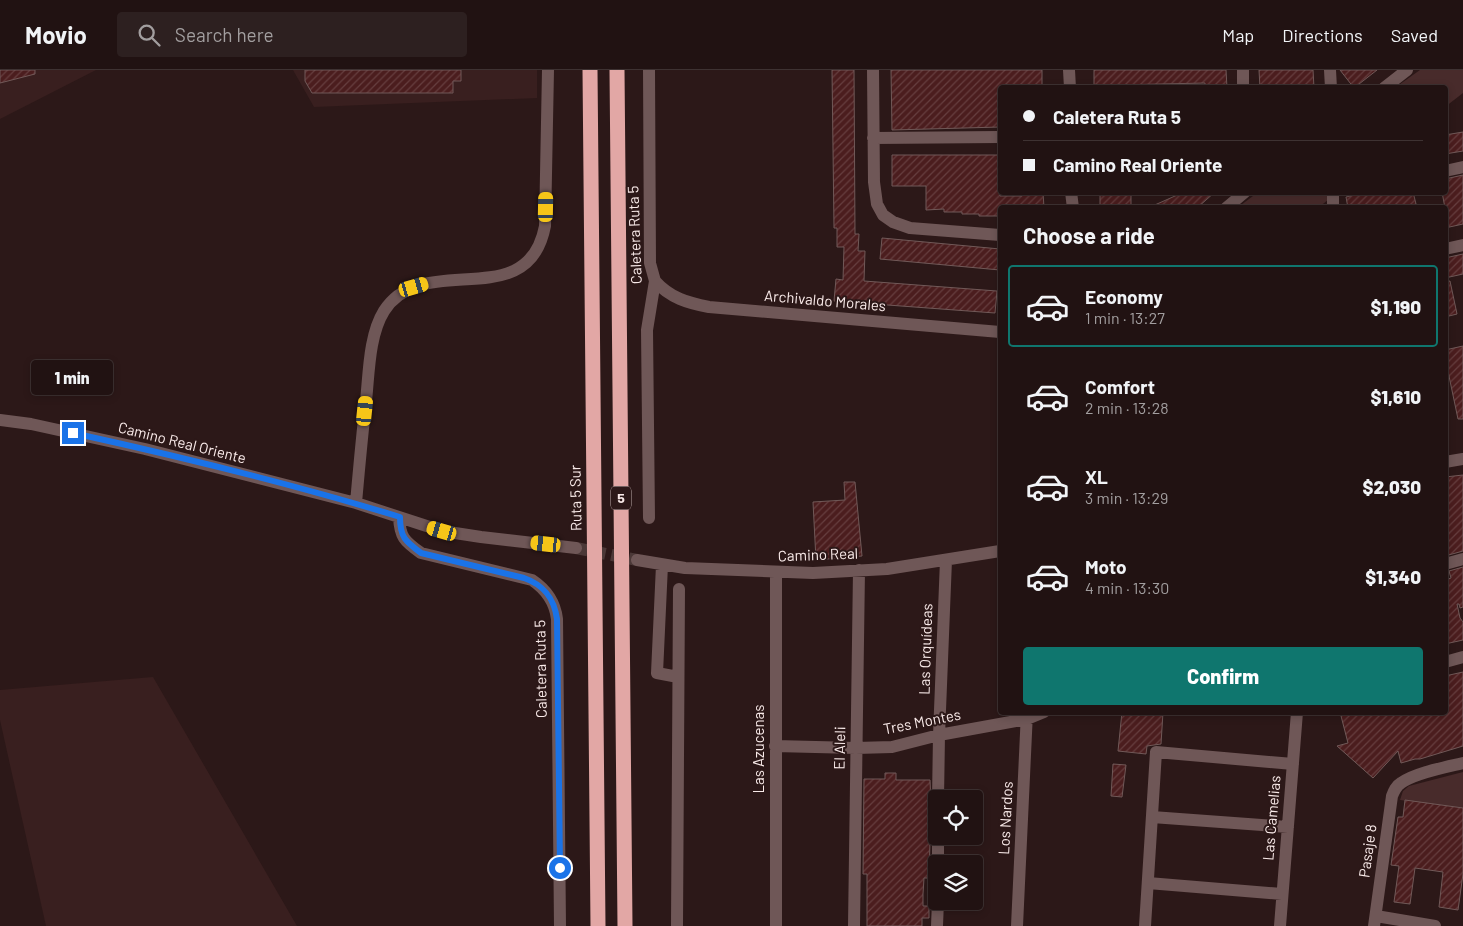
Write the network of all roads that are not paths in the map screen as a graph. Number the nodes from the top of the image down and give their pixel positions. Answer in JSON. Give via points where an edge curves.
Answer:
{"nodes":[{"id":1,"x":548,"y":70,"type":"edge"},
{"id":2,"x":590,"y":70,"type":"edge"},
{"id":3,"x":618,"y":70,"type":"edge"},
{"id":4,"x":649,"y":70,"type":"edge"},
{"id":5,"x":873,"y":70,"type":"edge"},
{"id":6,"x":1069,"y":70,"type":"edge"},
{"id":7,"x":1243,"y":70,"type":"edge"},
{"id":8,"x":1330,"y":70,"type":"edge"},
{"id":9,"x":1407,"y":70,"type":"edge"},
{"id":10,"x":1070,"y":85,"type":"edge"},
{"id":11,"x":1243,"y":85,"type":"edge"},
{"id":12,"x":1330,"y":85,"type":"edge"},
{"id":13,"x":1388,"y":85,"type":"edge"},
{"id":14,"x":873,"y":138,"type":"junction"},
{"id":15,"x":998,"y":138,"type":"edge"},
{"id":16,"x":1463,"y":167,"type":"edge"},
{"id":17,"x":1448,"y":170,"type":"edge"},
{"id":18,"x":1242,"y":195,"type":"edge"},
{"id":19,"x":1230,"y":205,"type":"edge"},
{"id":20,"x":998,"y":235,"type":"edge"},
{"id":21,"x":1463,"y":245,"type":"edge"},
{"id":22,"x":1448,"y":248,"type":"edge"},
{"id":23,"x":655,"y":281,"type":"junction"},
{"id":24,"x":998,"y":332,"type":"edge"},
{"id":25,"x":0,"y":420,"type":"edge"},
{"id":26,"x":1463,"y":459,"type":"edge"},
{"id":27,"x":1448,"y":462,"type":"edge"},
{"id":28,"x":356,"y":503,"type":"junction"},
{"id":29,"x":400,"y":517,"type":"junction"},
{"id":30,"x":649,"y":518,"type":"dead end"},
{"id":31,"x":576,"y":548,"type":"tunnel mouth"},
{"id":32,"x":998,"y":551,"type":"edge"},
{"id":33,"x":1463,"y":559,"type":"edge"},
{"id":34,"x":637,"y":560,"type":"tunnel mouth"},
{"id":35,"x":946,"y":560,"type":"junction"},
{"id":36,"x":1448,"y":563,"type":"edge"},
{"id":37,"x":662,"y":564,"type":"junction"},
{"id":38,"x":859,"y":570,"type":"junction"},
{"id":39,"x":776,"y":573,"type":"junction"},
{"id":40,"x":679,"y":589,"type":"dead end"},
{"id":41,"x":1463,"y":657,"type":"edge"},
{"id":42,"x":1448,"y":661,"type":"edge"},
{"id":43,"x":678,"y":677,"type":"junction"},
{"id":44,"x":1297,"y":715,"type":"edge"},
{"id":45,"x":1027,"y":716,"type":"edge"},
{"id":46,"x":939,"y":735,"type":"junction"},
{"id":47,"x":775,"y":746,"type":"junction"},
{"id":48,"x":856,"y":748,"type":"junction"},
{"id":49,"x":1463,"y":762,"type":"edge"},
{"id":50,"x":1292,"y":764,"type":"junction"},
{"id":51,"x":938,"y":790,"type":"edge"},
{"id":52,"x":1152,"y":817,"type":"junction"},
{"id":53,"x":1288,"y":827,"type":"junction"},
{"id":54,"x":1148,"y":883,"type":"junction"},
{"id":55,"x":1282,"y":894,"type":"junction"},
{"id":56,"x":938,"y":910,"type":"edge"},
{"id":57,"x":1375,"y":921,"type":"edge"},
{"id":58,"x":560,"y":926,"type":"edge"},
{"id":59,"x":598,"y":926,"type":"edge"},
{"id":60,"x":625,"y":926,"type":"edge"},
{"id":61,"x":677,"y":926,"type":"edge"},
{"id":62,"x":776,"y":926,"type":"edge"},
{"id":63,"x":854,"y":926,"type":"edge"},
{"id":64,"x":937,"y":926,"type":"edge"},
{"id":65,"x":1017,"y":926,"type":"edge"},
{"id":66,"x":1145,"y":926,"type":"edge"},
{"id":67,"x":1280,"y":926,"type":"edge"},
{"id":68,"x":1434,"y":926,"type":"edge"}],
"edges":[{"from":1,"to":28,"type":"street","via":[[546,226],[540,245],[529,262],[513,272],[419,285],[396,297],[384,311],[370,356]]},
{"from":2,"to":59,"type":"highway","name":"Ruta 5 Sur","number":"5"},
{"from":3,"to":60,"type":"highway","number":"5"},
{"from":4,"to":23,"type":"street","name":"Caletera Ruta 5","via":[[650,264]]},
{"from":5,"to":14,"type":"street"},
{"from":6,"to":10,"type":"street"},
{"from":7,"to":11,"type":"street"},
{"from":8,"to":12,"type":"street"},
{"from":9,"to":13,"type":"street"},
{"from":14,"to":15,"type":"street"},
{"from":14,"to":20,"type":"street","via":[[875,193],[883,215],[910,228]]},
{"from":16,"to":17,"type":"street"},
{"from":18,"to":19,"type":"street"},
{"from":21,"to":22,"type":"street"},
{"from":23,"to":24,"type":"street","name":"Archivaldo Morales","via":[[663,291],[673,296],[709,307]]},
{"from":23,"to":30,"type":"street","name":"Caletera Ruta 5","via":[[647,330]]},
{"from":25,"to":28,"type":"street","name":"Camino Real Oriente","via":[[145,449]]},
{"from":26,"to":27,"type":"street"},
{"from":28,"to":29,"type":"street"},
{"from":29,"to":31,"type":"street","via":[[458,534]]},
{"from":29,"to":58,"type":"street","name":"Caletera Ruta 5","via":[[402,537],[421,553],[532,580],[545,590],[554,604],[557,619]]},
{"from":32,"to":35,"type":"street","name":"Camino Real"},
{"from":33,"to":36,"type":"street"},
{"from":34,"to":37,"type":"street","name":"Camino Real"},
{"from":35,"to":38,"type":"street","name":"Camino Real"},
{"from":35,"to":46,"type":"street","name":"Las Orquídeas"},
{"from":37,"to":39,"type":"street","name":"Camino Real"},
{"from":37,"to":43,"type":"street","via":[[657,673]]},
{"from":38,"to":39,"type":"street","name":"Camino Real"},
{"from":38,"to":48,"type":"street","name":"El Aleli"},
{"from":39,"to":47,"type":"street","name":"Las Azucenas"},
{"from":40,"to":43,"type":"street"},
{"from":41,"to":42,"type":"street"},
{"from":43,"to":61,"type":"street"},
{"from":44,"to":50,"type":"street","name":"Las Camelias"},
{"from":45,"to":46,"type":"street","name":"Tres Montes"},
{"from":45,"to":65,"type":"street","name":"Los Nardos"},
{"from":46,"to":48,"type":"street","name":"Tres Montes","via":[[892,746]]},
{"from":46,"to":51,"type":"street","name":"Las Orquídeas"},
{"from":47,"to":48,"type":"street","name":"Tres Montes"},
{"from":47,"to":62,"type":"street","name":"Las Azucenas"},
{"from":48,"to":63,"type":"street","name":"El Aleli"},
{"from":49,"to":57,"type":"street","name":"Pasaje 8","via":[[1409,778],[1395,788]]},
{"from":50,"to":52,"type":"street","via":[[1156,752]]},
{"from":50,"to":53,"type":"street","name":"Las Camelias"},
{"from":52,"to":53,"type":"street"},
{"from":52,"to":54,"type":"street"},
{"from":53,"to":55,"type":"street","name":"Las Camelias"},
{"from":54,"to":55,"type":"street"},
{"from":54,"to":66,"type":"street"},
{"from":55,"to":67,"type":"street","name":"Las Camelias"},
{"from":56,"to":64,"type":"street"},
{"from":57,"to":68,"type":"street"}]}
